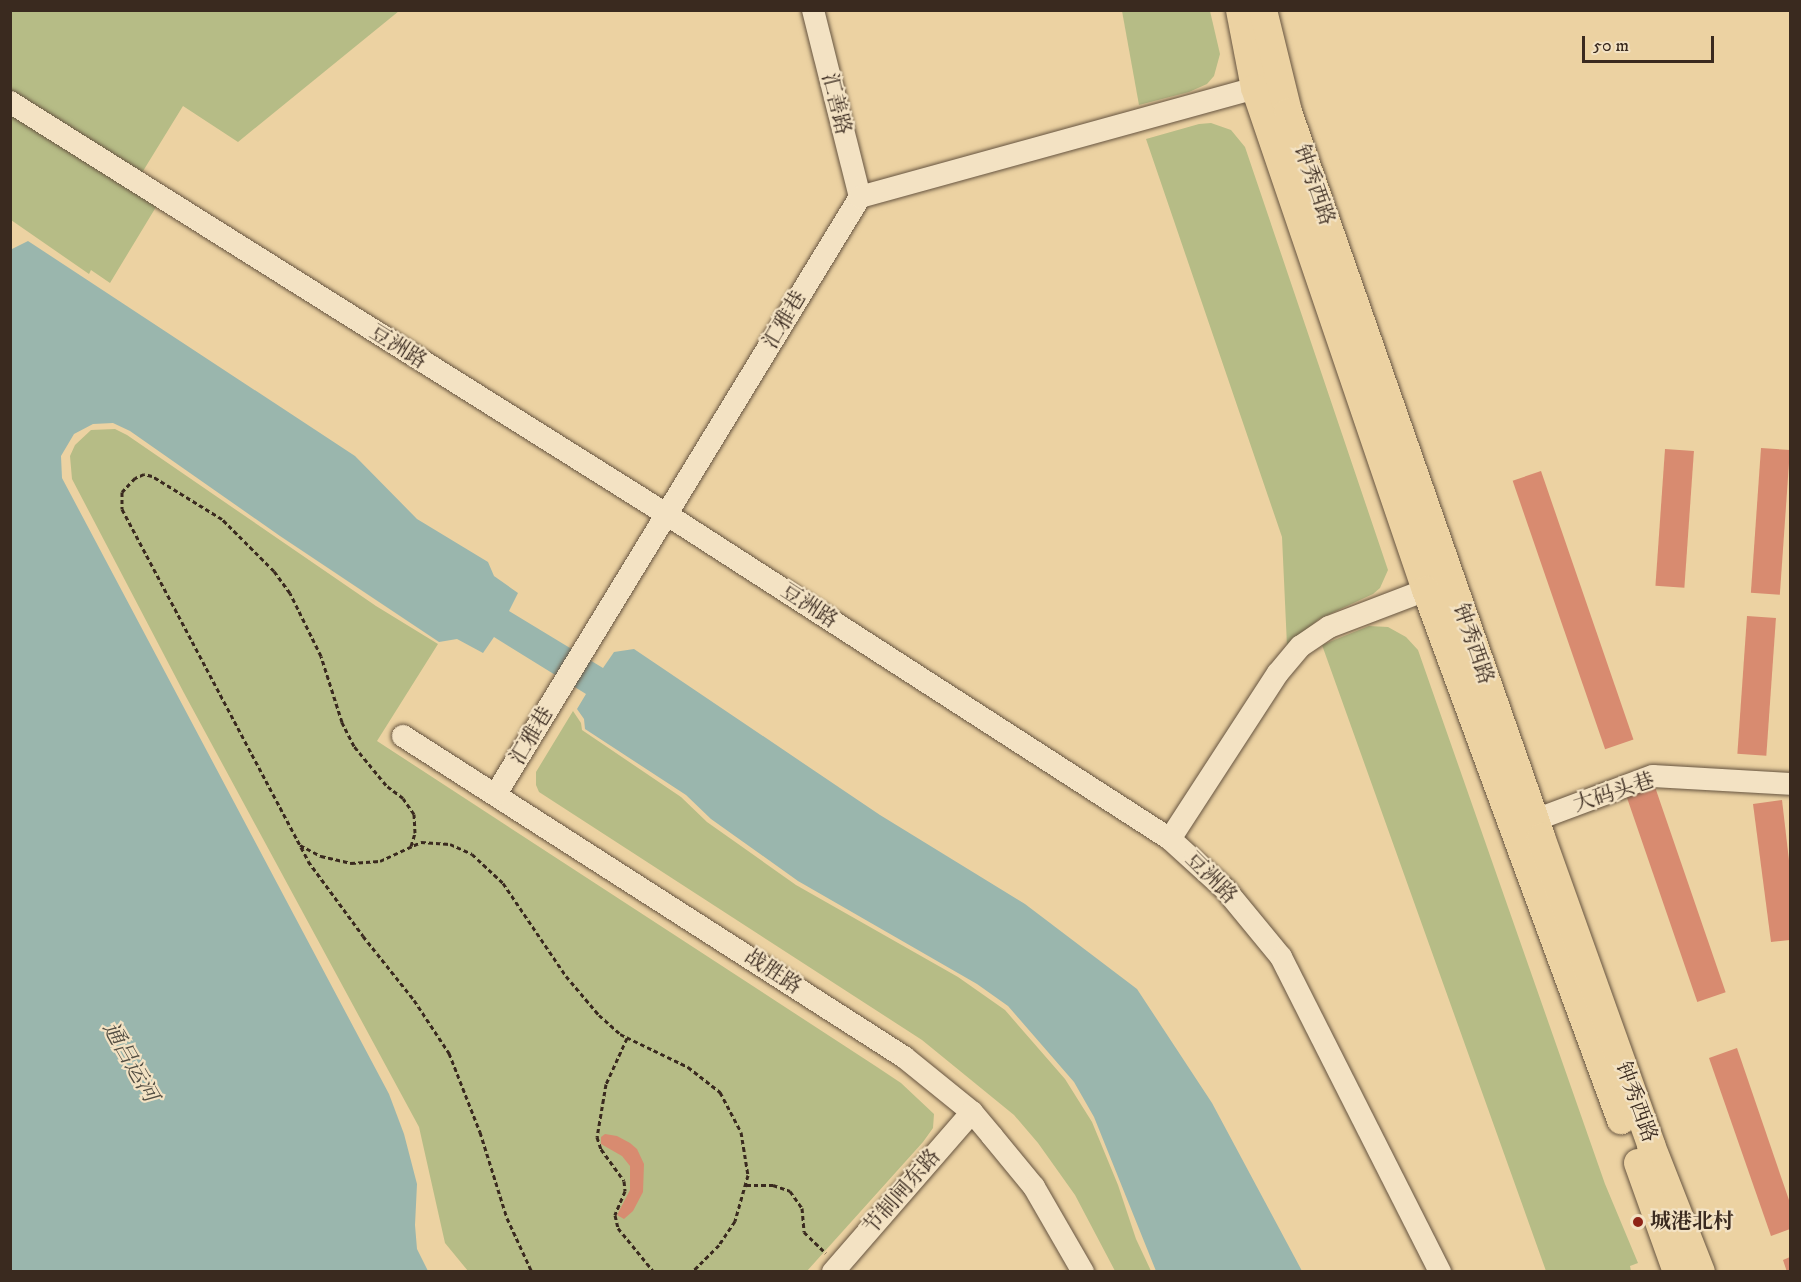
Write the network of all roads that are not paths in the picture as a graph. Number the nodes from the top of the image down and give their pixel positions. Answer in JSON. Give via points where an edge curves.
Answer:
{"nodes":[{"id":1,"x":813,"y":10,"type":"edge"},
{"id":2,"x":1240,"y":10,"type":"edge"},
{"id":3,"x":1263,"y":10,"type":"edge"},
{"id":4,"x":1255,"y":87,"type":"junction"},
{"id":5,"x":10,"y":102,"type":"edge"},
{"id":6,"x":860,"y":197,"type":"junction"},
{"id":7,"x":666,"y":514,"type":"junction"},
{"id":8,"x":1426,"y":590,"type":"junction"},
{"id":9,"x":403,"y":736,"type":"dead end"},
{"id":10,"x":1791,"y":784,"type":"edge"},
{"id":11,"x":496,"y":794,"type":"junction"},
{"id":12,"x":1524,"y":824,"type":"junction"},
{"id":13,"x":1170,"y":839,"type":"junction"},
{"id":14,"x":972,"y":1112,"type":"junction"},
{"id":15,"x":830,"y":1263,"type":"edge"},
{"id":16,"x":1083,"y":1272,"type":"edge"},
{"id":17,"x":1440,"y":1272,"type":"edge"},
{"id":18,"x":1677,"y":1272,"type":"edge"},
{"id":19,"x":1701,"y":1272,"type":"edge"}],
"edges":[{"from":1,"to":6,"type":"street","name":"汇善路"},
{"from":2,"to":4,"type":"main road","name":"钟秀西路"},
{"from":3,"to":12,"type":"main road","name":"钟秀西路","via":[[1288,112]]},
{"from":4,"to":6,"type":"street"},
{"from":4,"to":8,"type":"main road","name":"钟秀西路"},
{"from":5,"to":7,"type":"street","name":"豆洲路"},
{"from":6,"to":7,"type":"street","name":"汇雅巷"},
{"from":7,"to":11,"type":"street","name":"汇雅巷"},
{"from":7,"to":13,"type":"street","name":"豆洲路"},
{"from":8,"to":12,"type":"main road","name":"钟秀西路"},
{"from":8,"to":13,"type":"street","via":[[1329,627],[1301,646],[1278,673]]},
{"from":9,"to":11,"type":"street","name":"战胜路"},
{"from":10,"to":12,"type":"street","name":"大码头巷","via":[[1653,776]]},
{"from":11,"to":14,"type":"street","name":"战胜路","via":[[904,1057]]},
{"from":12,"to":18,"type":"main road","name":"钟秀西路"},
{"from":12,"to":19,"type":"main road","name":"钟秀西路"},
{"from":13,"to":17,"type":"street","name":"豆洲路","via":[[1225,889],[1281,957]]},
{"from":14,"to":15,"type":"street","name":"节制闸东路"},
{"from":14,"to":16,"type":"street","name":"战胜路","via":[[1034,1187]]}]}
